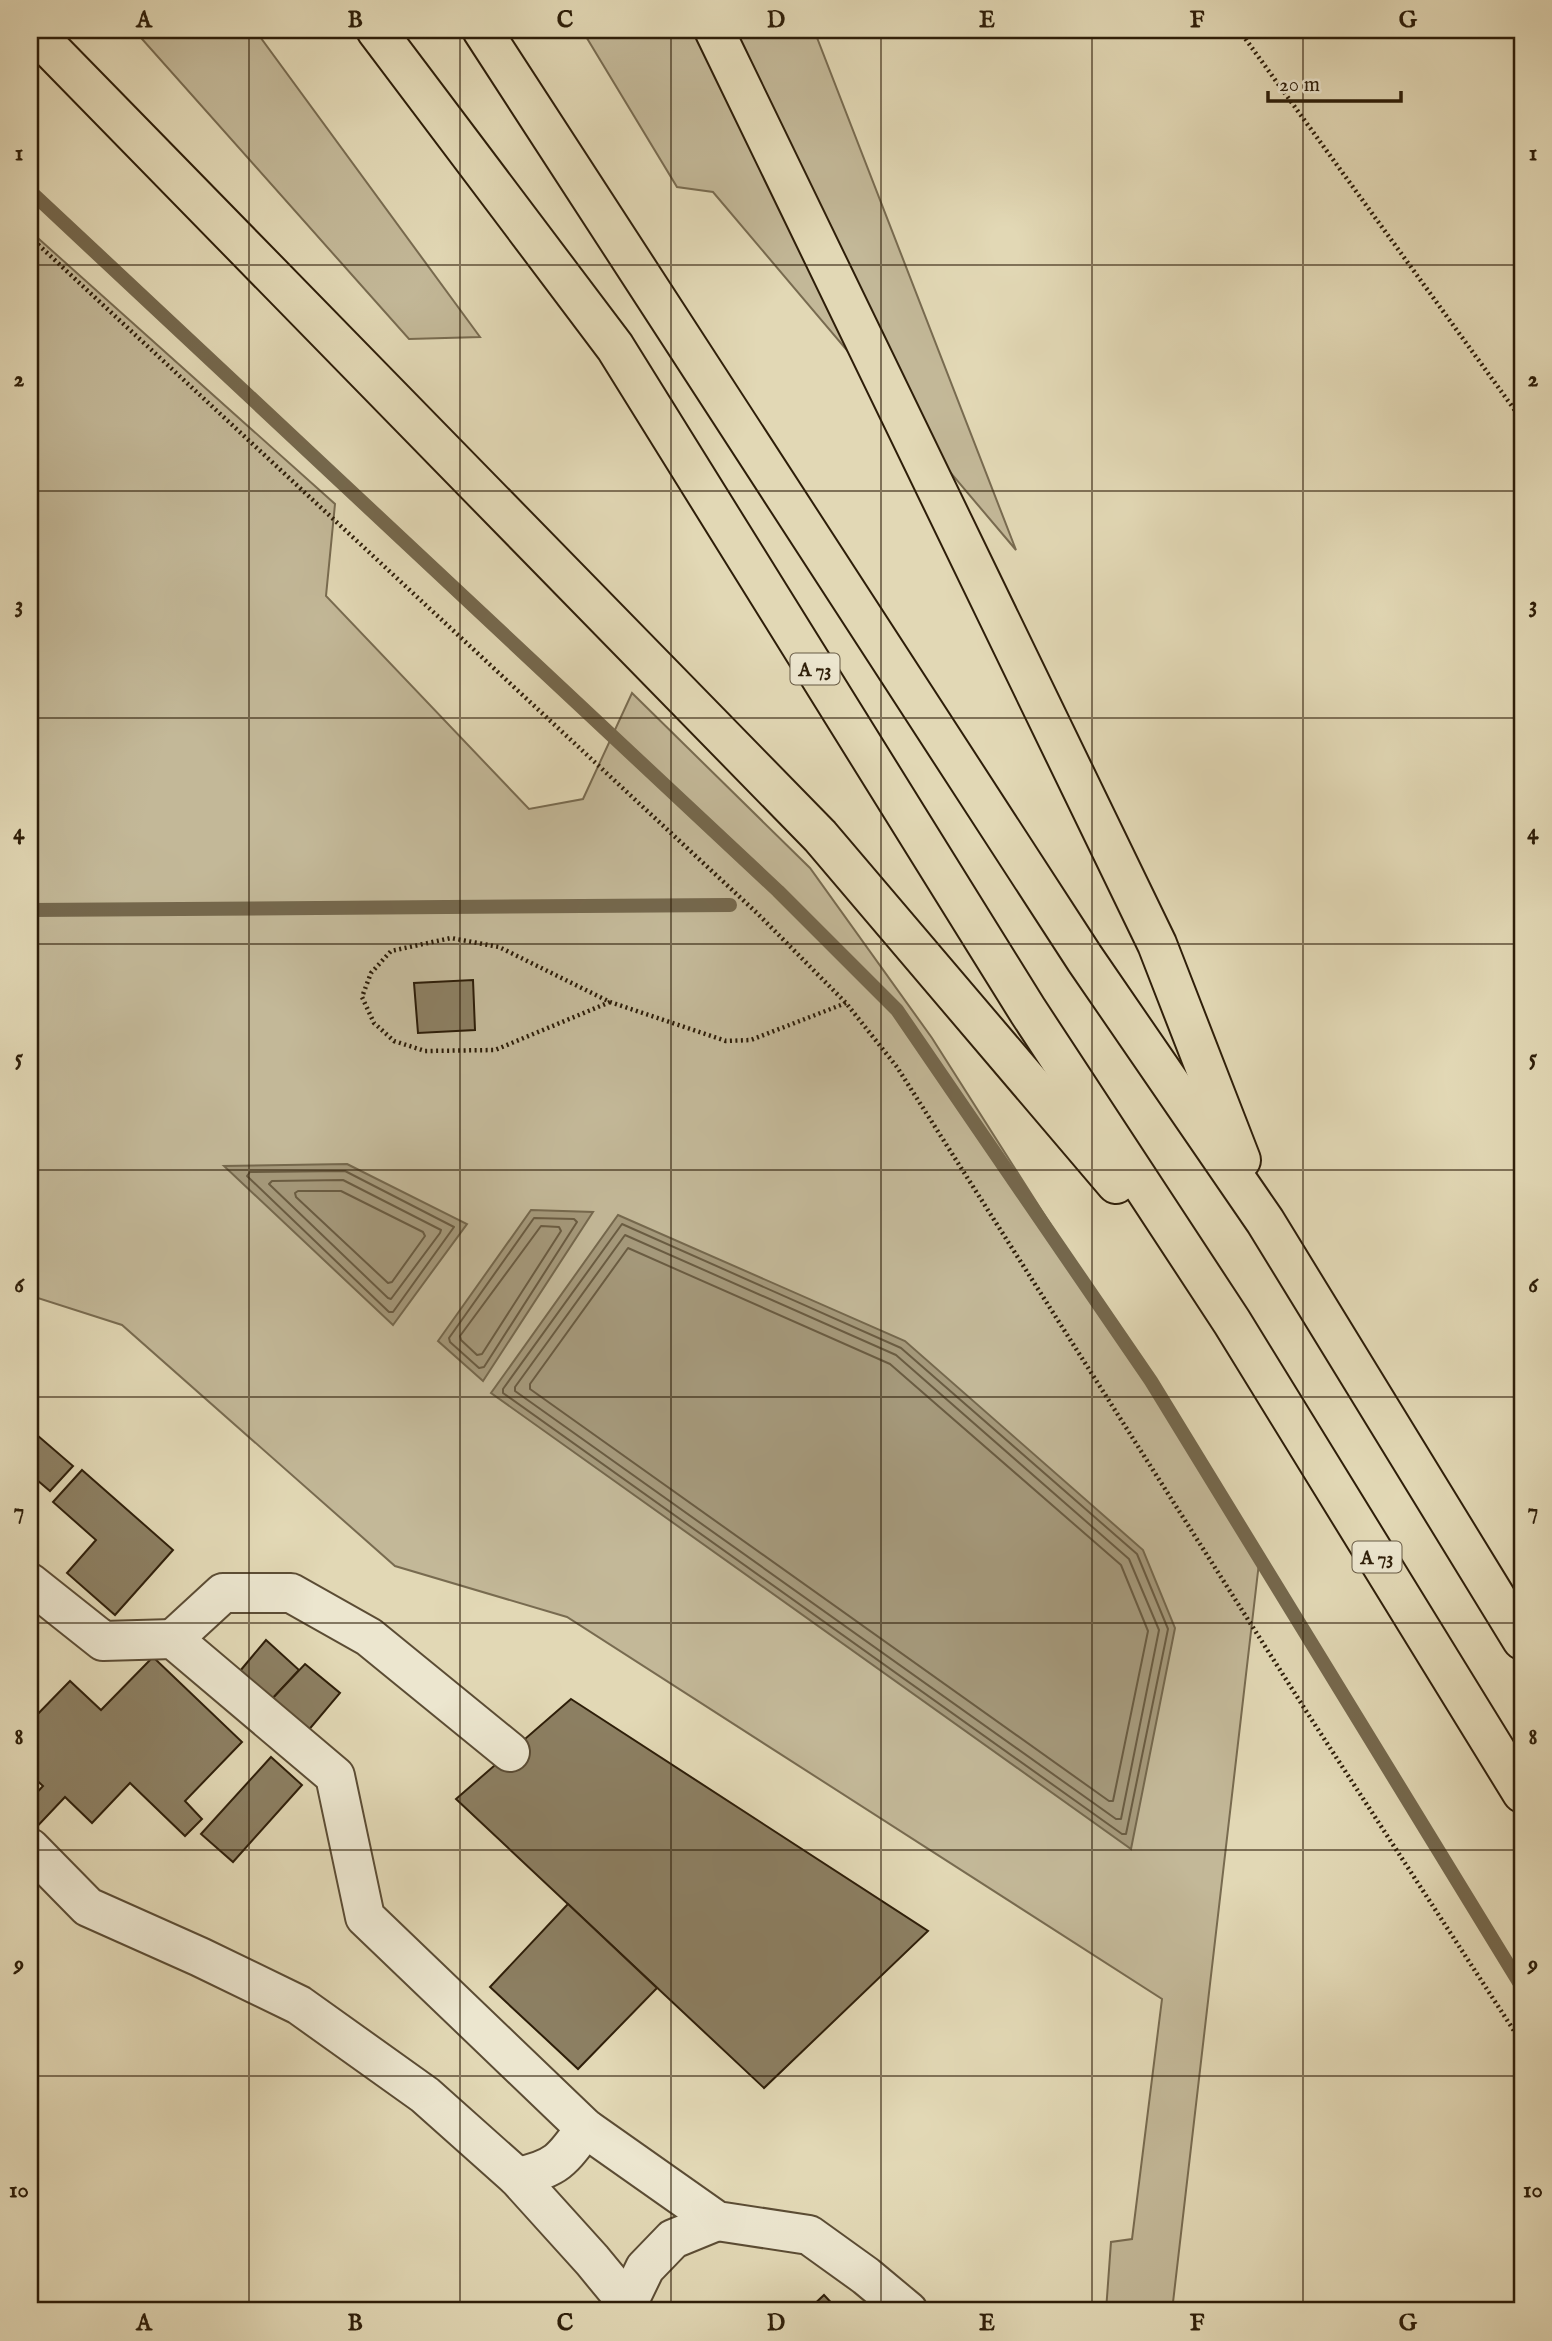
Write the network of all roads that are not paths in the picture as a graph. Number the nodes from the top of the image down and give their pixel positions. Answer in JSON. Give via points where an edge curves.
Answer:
{"nodes":[{"id":1,"x":32,"y":30,"type":"edge"},
{"id":2,"x":376,"y":30,"type":"edge"},
{"id":3,"x":482,"y":30,"type":"edge"},
{"id":4,"x":714,"y":30,"type":"edge"},
{"id":5,"x":1265,"y":1221,"type":"junction"},
{"id":6,"x":1233,"y":1322,"type":"junction"},
{"id":7,"x":30,"y":1583,"type":"edge"},
{"id":8,"x":173,"y":1639,"type":"junction"},
{"id":9,"x":1522,"y":1640,"type":"edge"},
{"id":10,"x":510,"y":1752,"type":"dead end"},
{"id":11,"x":1522,"y":1793,"type":"edge"},
{"id":12,"x":30,"y":1848,"type":"edge"},
{"id":13,"x":585,"y":2128,"type":"junction"},
{"id":14,"x":517,"y":2177,"type":"junction"},
{"id":15,"x":717,"y":2221,"type":"junction"},
{"id":16,"x":631,"y":2307,"type":"edge"},
{"id":17,"x":908,"y":2311,"type":"edge"}],
"edges":[{"from":1,"to":6,"type":"highway","via":[[820,836]]},
{"from":2,"to":6,"type":"highway","number":"A 73","via":[[615,347],[1028,1011]]},
{"from":3,"to":5,"type":"highway","via":[[1085,958]]},
{"from":4,"to":5,"type":"highway","via":[[1157,944]]},
{"from":5,"to":9,"type":"highway"},
{"from":6,"to":11,"type":"highway","number":"A 73"},
{"from":7,"to":8,"type":"lane","via":[[103,1641]]},
{"from":8,"to":10,"type":"lane","via":[[223,1592],[292,1593],[369,1637]]},
{"from":8,"to":13,"type":"lane","via":[[334,1776],[365,1917]]},
{"from":12,"to":14,"type":"lane","via":[[88,1907],[299,2005],[425,2095]]},
{"from":13,"to":14,"type":"lane","via":[[567,2155],[544,2172]]},
{"from":13,"to":15,"type":"lane"},
{"from":14,"to":16,"type":"lane"},
{"from":15,"to":16,"type":"lane","via":[[673,2239],[645,2267]]},
{"from":15,"to":17,"type":"lane","via":[[809,2235]]}]}
